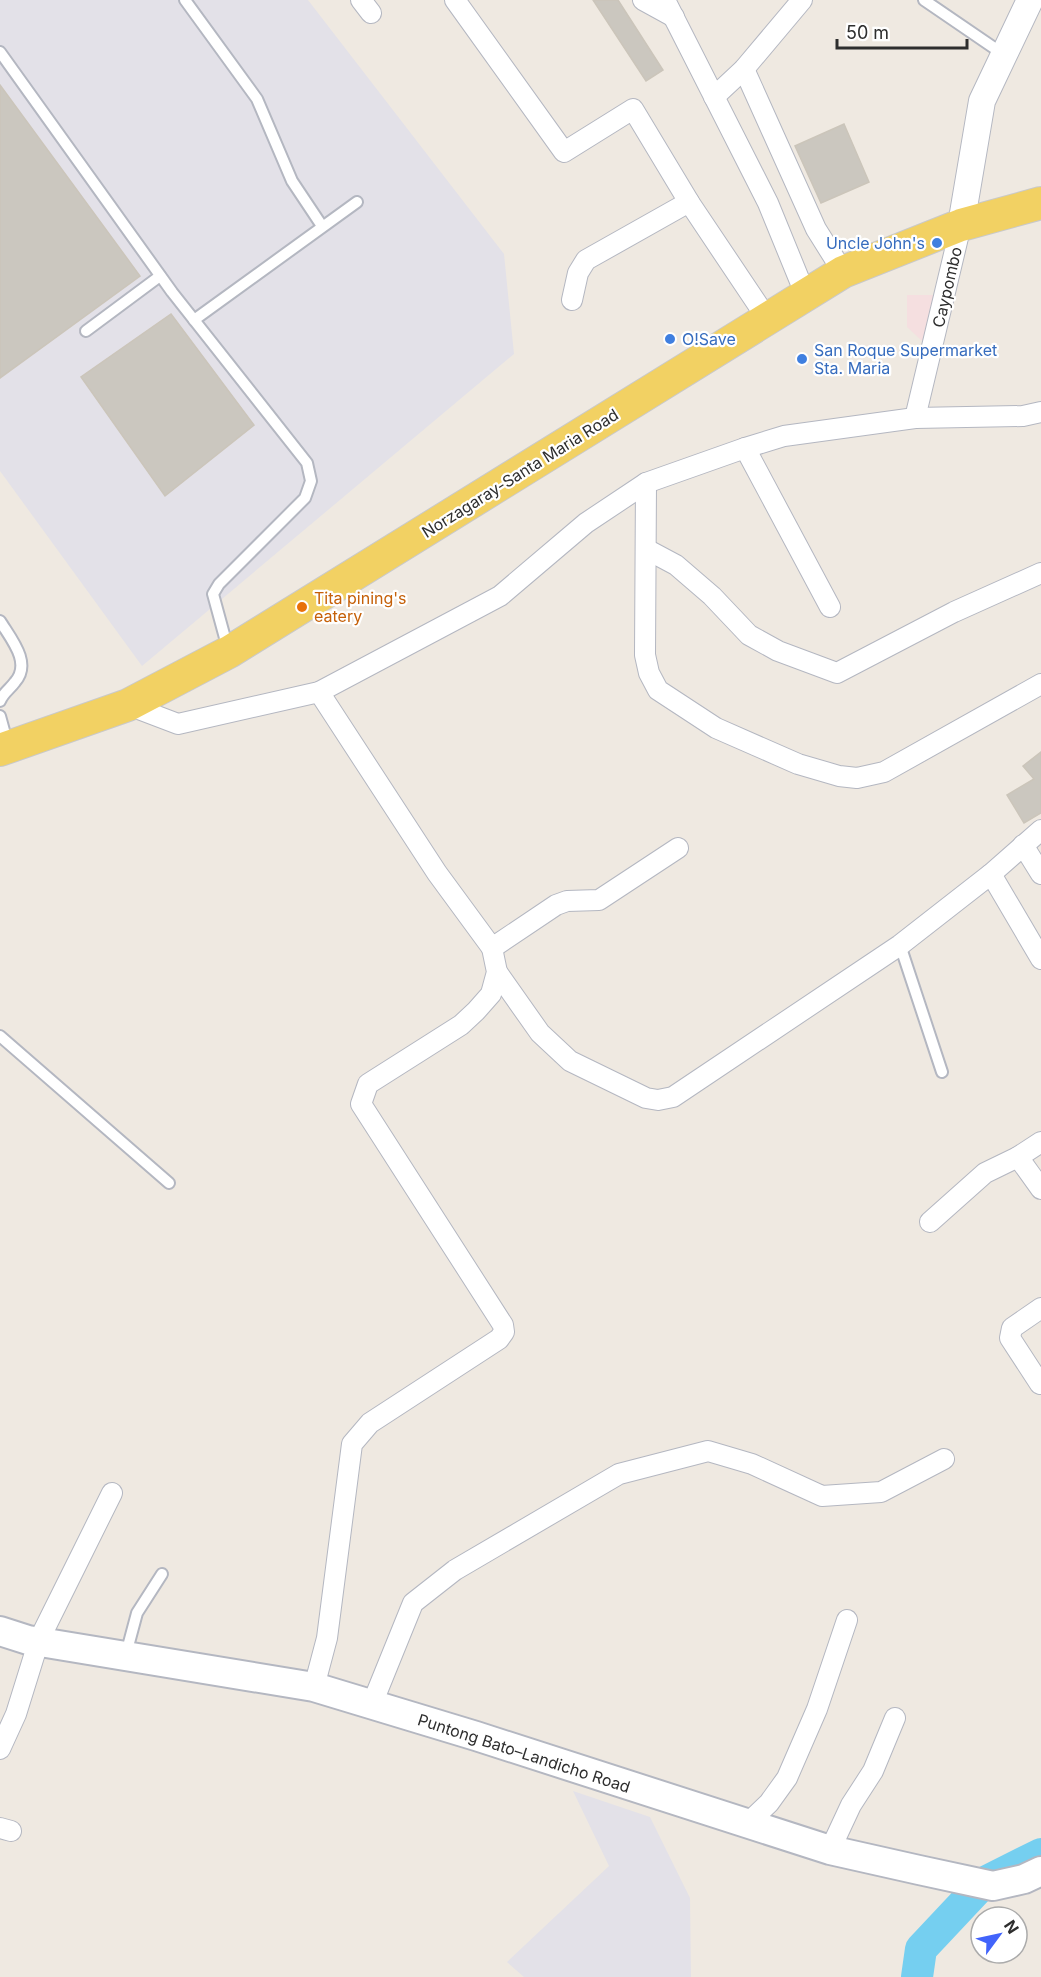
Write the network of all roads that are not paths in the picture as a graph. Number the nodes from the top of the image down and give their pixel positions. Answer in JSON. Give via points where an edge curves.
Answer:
{"nodes":[{"id":1,"x":185,"y":0,"type":"edge"},
{"id":2,"x":455,"y":0,"type":"edge"},
{"id":3,"x":643,"y":0,"type":"edge"},
{"id":4,"x":802,"y":0,"type":"edge"},
{"id":5,"x":924,"y":0,"type":"edge"},
{"id":6,"x":1030,"y":0,"type":"edge"},
{"id":7,"x":670,"y":8,"type":"edge"},
{"id":8,"x":0,"y":52,"type":"edge"},
{"id":9,"x":1004,"y":54,"type":"junction"},
{"id":10,"x":744,"y":69,"type":"junction"},
{"id":11,"x":714,"y":97,"type":"junction"},
{"id":12,"x":357,"y":202,"type":"dead end"},
{"id":13,"x":688,"y":202,"type":"junction"},
{"id":14,"x":1041,"y":203,"type":"edge"},
{"id":15,"x":961,"y":225,"type":"junction"},
{"id":16,"x":322,"y":226,"type":"junction"},
{"id":17,"x":843,"y":272,"type":"junction"},
{"id":18,"x":160,"y":276,"type":"junction"},
{"id":19,"x":806,"y":296,"type":"junction"},
{"id":20,"x":572,"y":300,"type":"dead end"},
{"id":21,"x":194,"y":320,"type":"junction"},
{"id":22,"x":768,"y":320,"type":"junction"},
{"id":23,"x":86,"y":331,"type":"dead end"},
{"id":24,"x":1041,"y":412,"type":"edge"},
{"id":25,"x":915,"y":418,"type":"junction"},
{"id":26,"x":746,"y":448,"type":"junction"},
{"id":27,"x":646,"y":483,"type":"junction"},
{"id":28,"x":646,"y":549,"type":"junction"},
{"id":29,"x":1041,"y":573,"type":"edge"},
{"id":30,"x":830,"y":607,"type":"dead end"},
{"id":31,"x":0,"y":621,"type":"edge"},
{"id":32,"x":229,"y":652,"type":"junction"},
{"id":33,"x":1041,"y":684,"type":"edge"},
{"id":34,"x":319,"y":692,"type":"junction"},
{"id":35,"x":0,"y":701,"type":"edge"},
{"id":36,"x":128,"y":705,"type":"junction"},
{"id":37,"x":0,"y":716,"type":"edge"},
{"id":38,"x":4,"y":748,"type":"edge"},
{"id":39,"x":1041,"y":830,"type":"edge"},
{"id":40,"x":1023,"y":845,"type":"junction"},
{"id":41,"x":678,"y":848,"type":"dead end"},
{"id":42,"x":991,"y":874,"type":"junction"},
{"id":43,"x":1041,"y":874,"type":"edge"},
{"id":44,"x":900,"y":945,"type":"junction"},
{"id":45,"x":492,"y":948,"type":"junction"},
{"id":46,"x":1041,"y":959,"type":"edge"},
{"id":47,"x":497,"y":972,"type":"junction"},
{"id":48,"x":0,"y":1036,"type":"edge"},
{"id":49,"x":942,"y":1072,"type":"dead end"},
{"id":50,"x":1041,"y":1142,"type":"edge"},
{"id":51,"x":1018,"y":1157,"type":"junction"},
{"id":52,"x":169,"y":1183,"type":"dead end"},
{"id":53,"x":1041,"y":1190,"type":"edge"},
{"id":54,"x":930,"y":1222,"type":"dead end"},
{"id":55,"x":1041,"y":1308,"type":"edge"},
{"id":56,"x":1040,"y":1384,"type":"edge"},
{"id":57,"x":944,"y":1459,"type":"dead end"},
{"id":58,"x":112,"y":1493,"type":"dead end"},
{"id":59,"x":162,"y":1574,"type":"dead end"},
{"id":60,"x":847,"y":1620,"type":"dead end"},
{"id":61,"x":0,"y":1631,"type":"edge"},
{"id":62,"x":39,"y":1640,"type":"junction"},
{"id":63,"x":126,"y":1654,"type":"junction"},
{"id":64,"x":314,"y":1687,"type":"junction"},
{"id":65,"x":372,"y":1704,"type":"junction"},
{"id":66,"x":895,"y":1718,"type":"dead end"},
{"id":67,"x":0,"y":1749,"type":"edge"},
{"id":68,"x":747,"y":1824,"type":"junction"},
{"id":69,"x":831,"y":1850,"type":"junction"},
{"id":70,"x":1041,"y":1871,"type":"edge"}],
"edges":[{"from":1,"to":16,"type":"lane","via":[[257,99],[292,181]]},
{"from":2,"to":13,"type":"street","via":[[564,152],[633,109]]},
{"from":3,"to":7,"type":"street"},
{"from":4,"to":10,"type":"street"},
{"from":5,"to":9,"type":"lane"},
{"from":6,"to":9,"type":"street"},
{"from":7,"to":11,"type":"street"},
{"from":8,"to":18,"type":"lane"},
{"from":9,"to":15,"type":"street","via":[[982,100]]},
{"from":10,"to":11,"type":"street"},
{"from":10,"to":17,"type":"street","via":[[816,229]]},
{"from":11,"to":19,"type":"street","via":[[768,203]]},
{"from":12,"to":16,"type":"lane"},
{"from":13,"to":20,"type":"street","via":[[586,260],[578,273]]},
{"from":13,"to":22,"type":"street"},
{"from":14,"to":15,"type":"main road","name":"Norzagaray-Santa Maria Road"},
{"from":15,"to":17,"type":"main road","name":"Norzagaray-Santa Maria Road"},
{"from":15,"to":25,"type":"street","name":"Caypombo"},
{"from":16,"to":21,"type":"lane"},
{"from":17,"to":19,"type":"main road","name":"Norzagaray-Santa Maria Road"},
{"from":18,"to":21,"type":"lane"},
{"from":18,"to":23,"type":"lane"},
{"from":19,"to":22,"type":"main road","name":"Norzagaray-Santa Maria Road"},
{"from":21,"to":32,"type":"lane","via":[[308,463],[311,481],[305,498],[213,594]]},
{"from":22,"to":32,"type":"main road","name":"Norzagaray-Santa Maria Road"},
{"from":24,"to":25,"type":"street","via":[[1023,416]]},
{"from":25,"to":26,"type":"street","via":[[784,436]]},
{"from":26,"to":27,"type":"street"},
{"from":26,"to":30,"type":"street"},
{"from":27,"to":28,"type":"street"},
{"from":27,"to":34,"type":"street","via":[[595,517],[500,596]]},
{"from":28,"to":29,"type":"street","via":[[676,565],[749,635],[778,651],[837,673],[954,612]]},
{"from":28,"to":33,"type":"street","via":[[645,655],[658,690],[716,728],[798,764],[839,776],[873,776]]},
{"from":31,"to":35,"type":"lane","via":[[23,667]]},
{"from":32,"to":36,"type":"main road","name":"Norzagaray-Santa Maria Road"},
{"from":34,"to":36,"type":"street","via":[[178,724]]},
{"from":34,"to":45,"type":"street","via":[[437,873]]},
{"from":36,"to":38,"type":"main road","name":"Norzagaray-Santa Maria Road"},
{"from":37,"to":38,"type":"lane"},
{"from":39,"to":40,"type":"street"},
{"from":40,"to":42,"type":"street"},
{"from":40,"to":43,"type":"street"},
{"from":41,"to":45,"type":"street","via":[[599,900],[556,905]]},
{"from":42,"to":44,"type":"street"},
{"from":42,"to":46,"type":"street"},
{"from":44,"to":47,"type":"street","via":[[673,1097],[658,1100],[646,1098],[570,1061],[540,1033]]},
{"from":44,"to":49,"type":"lane"},
{"from":45,"to":47,"type":"street"},
{"from":47,"to":64,"type":"street","via":[[491,994],[461,1025],[368,1084],[363,1092],[361,1104],[504,1332],[370,1423],[352,1444],[327,1638]]},
{"from":48,"to":52,"type":"lane"},
{"from":50,"to":51,"type":"street"},
{"from":51,"to":53,"type":"street"},
{"from":51,"to":54,"type":"street","via":[[985,1173]]},
{"from":55,"to":56,"type":"street","via":[[1012,1328],[1010,1338]]},
{"from":57,"to":65,"type":"street","via":[[882,1492],[822,1496],[752,1464],[708,1451],[619,1474],[455,1570],[413,1603]]},
{"from":58,"to":62,"type":"street"},
{"from":59,"to":63,"type":"lane","via":[[137,1613]]},
{"from":60,"to":68,"type":"street","via":[[817,1709],[787,1778]]},
{"from":61,"to":62,"type":"main road","name":"Puntong Bato–Landicho Road"},
{"from":62,"to":63,"type":"main road","name":"Puntong Bato–Landicho Road"},
{"from":62,"to":67,"type":"street","via":[[16,1714]]},
{"from":63,"to":64,"type":"main road","name":"Puntong Bato–Landicho Road"},
{"from":64,"to":65,"type":"main road","name":"Puntong Bato–Landicho Road"},
{"from":65,"to":68,"type":"main road","name":"Puntong Bato–Landicho Road"},
{"from":66,"to":69,"type":"street","via":[[873,1771],[851,1805]]},
{"from":68,"to":69,"type":"main road","name":"Puntong Bato–Landicho Road"},
{"from":69,"to":70,"type":"main road","name":"Puntong Bato–Landicho Road","via":[[993,1886]]}]}
